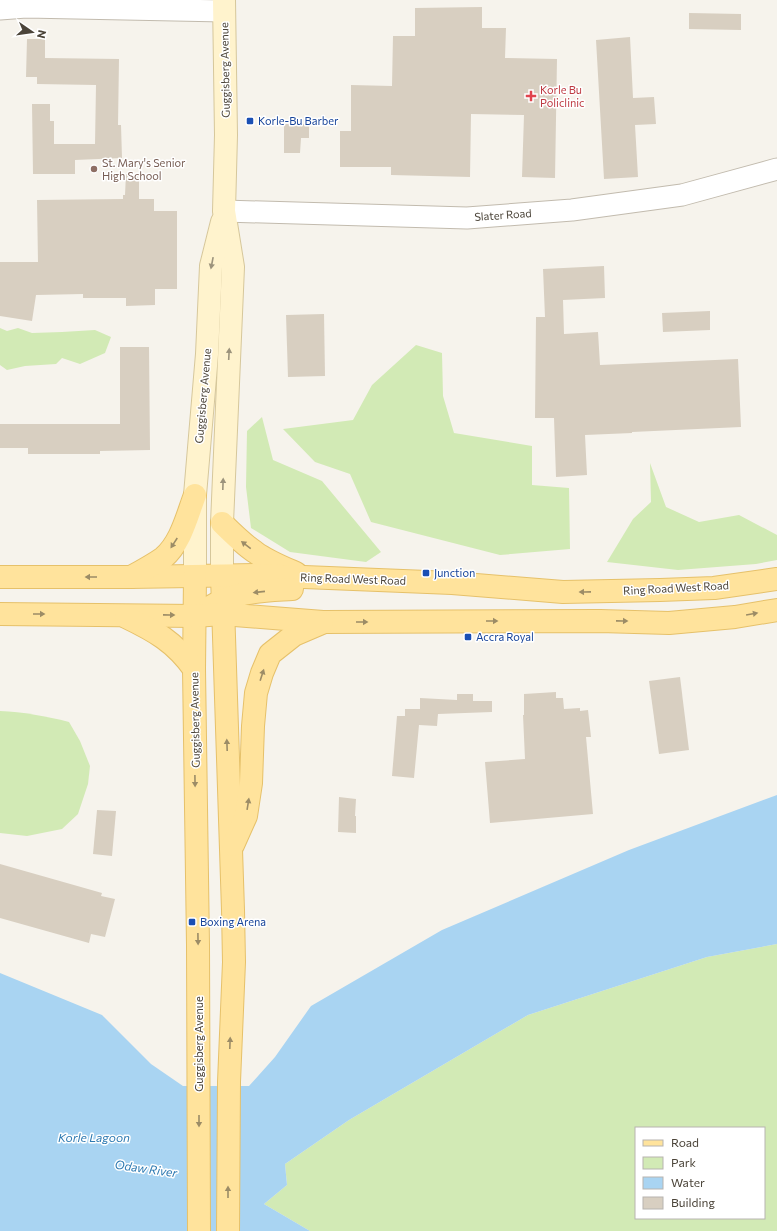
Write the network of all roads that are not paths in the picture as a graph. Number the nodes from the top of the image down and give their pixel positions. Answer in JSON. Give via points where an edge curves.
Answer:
{"nodes":[{"id":1,"x":26,"y":3,"type":"edge"},
{"id":2,"x":224,"y":5,"type":"edge"},
{"id":3,"x":0,"y":9,"type":"edge"},
{"id":4,"x":777,"y":169,"type":"edge"},
{"id":5,"x":224,"y":211,"type":"junction"},
{"id":6,"x":195,"y":495,"type":"junction"},
{"id":7,"x":222,"y":523,"type":"junction"},
{"id":8,"x":195,"y":576,"type":"junction"},
{"id":9,"x":222,"y":576,"type":"junction"},
{"id":10,"x":0,"y":577,"type":"edge"},
{"id":11,"x":130,"y":577,"type":"junction"},
{"id":12,"x":305,"y":577,"type":"junction"},
{"id":13,"x":777,"y":579,"type":"edge"},
{"id":14,"x":564,"y":592,"type":"junction"},
{"id":15,"x":222,"y":607,"type":"junction"},
{"id":16,"x":777,"y":610,"type":"edge"},
{"id":17,"x":0,"y":614,"type":"edge"},
{"id":18,"x":122,"y":615,"type":"junction"},
{"id":19,"x":195,"y":616,"type":"junction"},
{"id":20,"x":323,"y":622,"type":"junction"},
{"id":21,"x":194,"y":669,"type":"junction"},
{"id":22,"x":233,"y":910,"type":"junction"},
{"id":23,"x":199,"y":1231,"type":"edge"},
{"id":24,"x":228,"y":1231,"type":"edge"}],
"edges":[{"from":1,"to":2,"type":"street"},
{"from":1,"to":3,"type":"street"},
{"from":2,"to":5,"type":"main road","name":"Guggisberg Avenue"},
{"from":4,"to":5,"type":"street","name":"Slater Road","via":[[682,196],[564,211],[467,218]]},
{"from":5,"to":6,"type":"main road","name":"Guggisberg Avenue","one_way":true,"via":[[211,266],[207,354]]},
{"from":7,"to":5,"type":"main road","name":"Guggisberg Avenue","one_way":true,"via":[[233,267]]},
{"from":6,"to":8,"type":"main road","name":"Guggisberg Avenue"},
{"from":6,"to":11,"type":"main road","one_way":true,"via":[[175,544],[164,557]]},
{"from":7,"to":9,"type":"main road","name":"Guggisberg Avenue"},
{"from":12,"to":7,"type":"main road","one_way":true,"via":[[255,553]]},
{"from":8,"to":9,"type":"main road","name":"Ring Road West Road"},
{"from":8,"to":11,"type":"main road","name":"Ring Road West Road"},
{"from":8,"to":19,"type":"main road","name":"Guggisberg Avenue"},
{"from":9,"to":12,"type":"main road","name":"Ring Road West Road"},
{"from":9,"to":15,"type":"main road","name":"Guggisberg Avenue"},
{"from":11,"to":10,"type":"main road","name":"Ring Road West Road","one_way":true},
{"from":12,"to":14,"type":"main road","name":"Ring Road West Road","via":[[452,583]]},
{"from":13,"to":14,"type":"main road","name":"Ring Road West Road","one_way":true,"via":[[714,588]]},
{"from":14,"to":15,"type":"main road","one_way":true,"via":[[522,594],[292,589],[247,593]]},
{"from":15,"to":19,"type":"main road"},
{"from":15,"to":20,"type":"main road"},
{"from":22,"to":15,"type":"main road","name":"Guggisberg Avenue","one_way":true},
{"from":20,"to":16,"type":"main road","one_way":true,"via":[[670,623]]},
{"from":17,"to":18,"type":"main road","one_way":true},
{"from":18,"to":19,"type":"main road","one_way":true},
{"from":18,"to":21,"type":"main road","via":[[171,643]]},
{"from":19,"to":21,"type":"main road","name":"Guggisberg Avenue"},
{"from":22,"to":20,"type":"main road","one_way":true,"via":[[232,846],[246,816],[251,783],[256,693],[262,673],[270,654],[294,635]]},
{"from":21,"to":23,"type":"main road","name":"Guggisberg Avenue","one_way":true},
{"from":24,"to":22,"type":"main road","name":"Guggisberg Avenue","one_way":true,"via":[[228,1082],[234,962]]}]}
